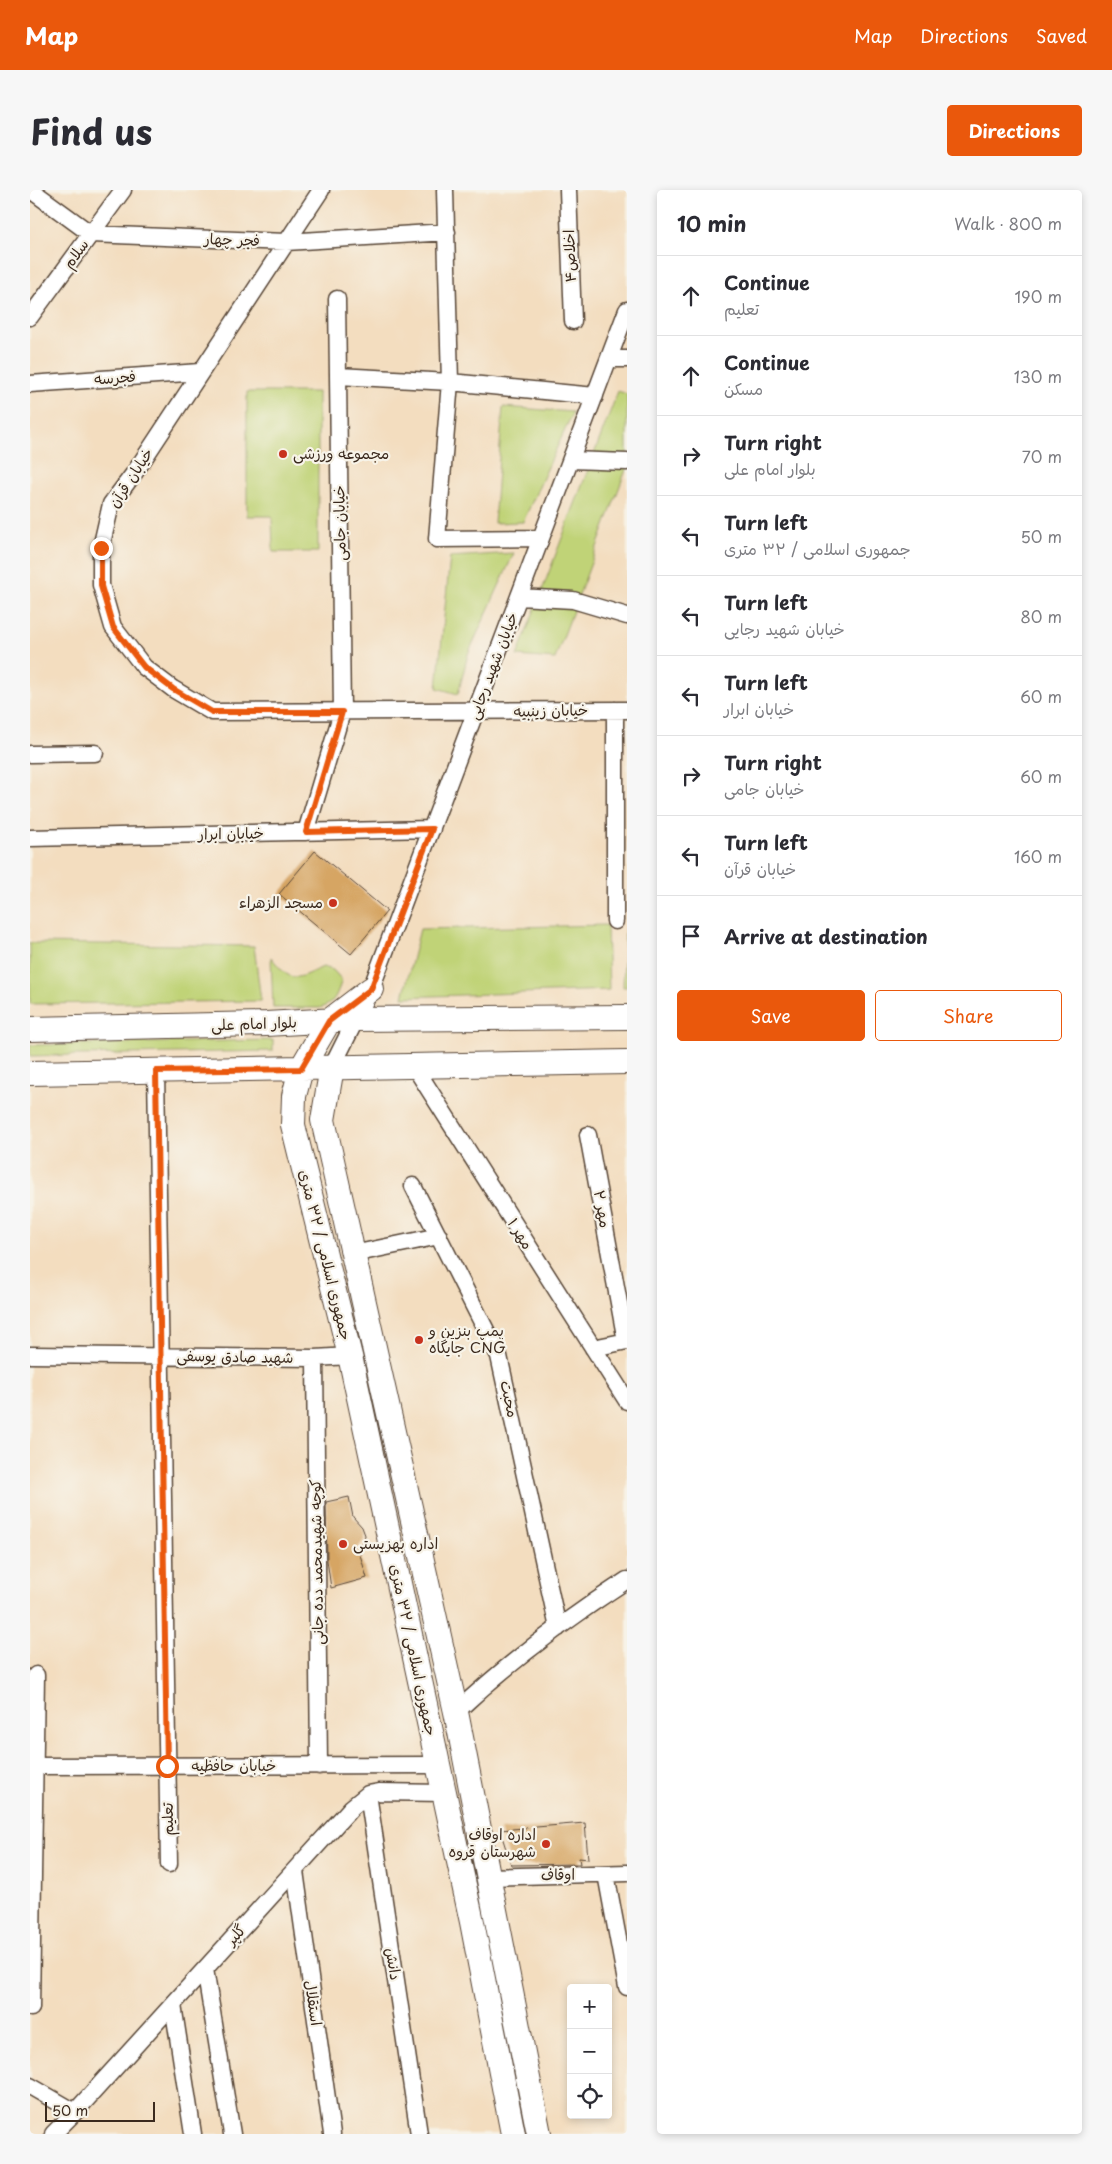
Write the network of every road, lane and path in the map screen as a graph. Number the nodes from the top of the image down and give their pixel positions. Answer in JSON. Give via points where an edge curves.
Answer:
{"nodes":[{"id":1,"x":31,"y":190,"type":"edge"},
{"id":2,"x":123,"y":190,"type":"edge"},
{"id":3,"x":445,"y":190,"type":"edge"},
{"id":4,"x":568,"y":190,"type":"edge"},
{"id":5,"x":316,"y":194,"type":"edge"},
{"id":6,"x":446,"y":232,"type":"junction"},
{"id":7,"x":90,"y":234,"type":"junction"},
{"id":8,"x":286,"y":242,"type":"junction"},
{"id":9,"x":337,"y":299,"type":"dead end"},
{"id":10,"x":627,"y":310,"type":"edge"},
{"id":11,"x":30,"y":317,"type":"edge"},
{"id":12,"x":573,"y":321,"type":"dead end"},
{"id":13,"x":609,"y":359,"type":"junction"},
{"id":14,"x":627,"y":359,"type":"edge"},
{"id":15,"x":200,"y":372,"type":"junction"},
{"id":16,"x":338,"y":376,"type":"junction"},
{"id":17,"x":450,"y":382,"type":"junction"},
{"id":18,"x":30,"y":384,"type":"edge"},
{"id":19,"x":595,"y":396,"type":"junction"},
{"id":20,"x":571,"y":460,"type":"junction"},
{"id":21,"x":627,"y":462,"type":"edge"},
{"id":22,"x":541,"y":538,"type":"junction"},
{"id":23,"x":519,"y":596,"type":"junction"},
{"id":24,"x":627,"y":616,"type":"edge"},
{"id":25,"x":621,"y":710,"type":"edge"},
{"id":26,"x":342,"y":712,"type":"junction"},
{"id":27,"x":476,"y":712,"type":"junction"},
{"id":28,"x":95,"y":753,"type":"dead end"},
{"id":29,"x":30,"y":754,"type":"edge"},
{"id":30,"x":432,"y":829,"type":"junction"},
{"id":31,"x":306,"y":832,"type":"junction"},
{"id":32,"x":30,"y":838,"type":"edge"},
{"id":33,"x":615,"y":921,"type":"dead end"},
{"id":34,"x":371,"y":989,"type":"junction"},
{"id":35,"x":627,"y":1017,"type":"edge"},
{"id":36,"x":354,"y":1020,"type":"junction"},
{"id":37,"x":329,"y":1021,"type":"junction"},
{"id":38,"x":30,"y":1029,"type":"edge"},
{"id":39,"x":627,"y":1062,"type":"edge"},
{"id":40,"x":414,"y":1066,"type":"junction"},
{"id":41,"x":332,"y":1067,"type":"junction"},
{"id":42,"x":301,"y":1069,"type":"junction"},
{"id":43,"x":156,"y":1071,"type":"junction"},
{"id":44,"x":30,"y":1073,"type":"edge"},
{"id":45,"x":588,"y":1135,"type":"dead end"},
{"id":46,"x":413,"y":1186,"type":"dead end"},
{"id":47,"x":439,"y":1236,"type":"junction"},
{"id":48,"x":353,"y":1254,"type":"junction"},
{"id":49,"x":627,"y":1341,"type":"edge"},
{"id":50,"x":593,"y":1348,"type":"junction"},
{"id":51,"x":30,"y":1355,"type":"edge"},
{"id":52,"x":161,"y":1355,"type":"junction"},
{"id":53,"x":350,"y":1356,"type":"junction"},
{"id":54,"x":315,"y":1358,"type":"junction"},
{"id":55,"x":627,"y":1401,"type":"edge"},
{"id":56,"x":627,"y":1580,"type":"edge"},
{"id":57,"x":558,"y":1628,"type":"junction"},
{"id":58,"x":36,"y":1675,"type":"dead end"},
{"id":59,"x":456,"y":1712,"type":"junction"},
{"id":60,"x":438,"y":1765,"type":"junction"},
{"id":61,"x":32,"y":1766,"type":"edge"},
{"id":62,"x":167,"y":1766,"type":"junction"},
{"id":63,"x":319,"y":1766,"type":"junction"},
{"id":64,"x":444,"y":1793,"type":"junction"},
{"id":65,"x":368,"y":1794,"type":"junction"},
{"id":66,"x":168,"y":1864,"type":"dead end"},
{"id":67,"x":294,"y":1871,"type":"junction"},
{"id":68,"x":627,"y":1873,"type":"edge"},
{"id":69,"x":606,"y":1874,"type":"junction"},
{"id":70,"x":488,"y":1876,"type":"junction"},
{"id":71,"x":496,"y":1917,"type":"junction"},
{"id":72,"x":472,"y":1922,"type":"junction"},
{"id":73,"x":206,"y":1969,"type":"junction"},
{"id":74,"x":627,"y":1987,"type":"edge"},
{"id":75,"x":173,"y":2004,"type":"junction"},
{"id":76,"x":31,"y":2008,"type":"edge"},
{"id":77,"x":30,"y":2086,"type":"edge"},
{"id":78,"x":75,"y":2112,"type":"junction"},
{"id":79,"x":53,"y":2134,"type":"edge"},
{"id":80,"x":193,"y":2134,"type":"edge"},
{"id":81,"x":232,"y":2134,"type":"edge"},
{"id":82,"x":332,"y":2134,"type":"edge"},
{"id":83,"x":419,"y":2134,"type":"edge"},
{"id":84,"x":513,"y":2134,"type":"edge"},
{"id":85,"x":539,"y":2134,"type":"edge"}],
"edges":[{"from":1,"to":7,"type":"street"},
{"from":2,"to":7,"type":"street","name":"سلام"},
{"from":3,"to":6,"type":"street"},
{"from":4,"to":12,"type":"street","name":"اخلاص۴"},
{"from":5,"to":8,"type":"street","name":"خیابان قرآن"},
{"from":6,"to":8,"type":"street","name":"فجر چهار"},
{"from":6,"to":17,"type":"street"},
{"from":7,"to":8,"type":"street","name":"فجر چهار"},
{"from":7,"to":11,"type":"street","name":"سلام"},
{"from":8,"to":15,"type":"street","name":"خیابان قرآن"},
{"from":9,"to":16,"type":"street","name":"خیابان جامی"},
{"from":10,"to":13,"type":"street","name":"خیابان شهید رجایی"},
{"from":13,"to":14,"type":"street"},
{"from":13,"to":19,"type":"street","name":"خیابان شهید رجایی"},
{"from":15,"to":18,"type":"street","name":"فجرسه"},
{"from":15,"to":26,"type":"street","name":"خیابان قرآن","via":[[111,504],[101,548],[101,586],[113,627],[144,667],[212,712]]},
{"from":16,"to":17,"type":"street"},
{"from":16,"to":26,"type":"street","name":"خیابان جامی"},
{"from":17,"to":19,"type":"street"},
{"from":17,"to":22,"type":"street","via":[[437,539]]},
{"from":19,"to":20,"type":"street","name":"خیابان شهید رجایی"},
{"from":20,"to":21,"type":"street"},
{"from":20,"to":22,"type":"street","name":"خیابان شهید رجایی"},
{"from":22,"to":23,"type":"street","name":"خیابان شهید رجایی"},
{"from":23,"to":24,"type":"street","via":[[573,600]]},
{"from":23,"to":27,"type":"street","name":"خیابان شهید رجایی"},
{"from":25,"to":27,"type":"street","name":"خیابان زینبیه"},
{"from":25,"to":33,"type":"street"},
{"from":26,"to":27,"type":"street","name":"خیابان قرآن"},
{"from":26,"to":31,"type":"street","name":"خیابان جامی"},
{"from":27,"to":30,"type":"street","name":"خیابان شهید رجایی"},
{"from":28,"to":29,"type":"street"},
{"from":30,"to":31,"type":"street","name":"خیابان ابرار"},
{"from":30,"to":34,"type":"street","name":"خیابان شهید رجایی"},
{"from":31,"to":32,"type":"street","name":"خیابان ابرار"},
{"from":34,"to":36,"type":"street","name":"خیابان شهید رجایی"},
{"from":34,"to":37,"type":"street","name":"جمهوری اسلامی / ۳۲ متری"},
{"from":35,"to":36,"type":"street","name":"بلوار امام علی"},
{"from":36,"to":37,"type":"street","name":"بلوار امام علی"},
{"from":36,"to":41,"type":"street","name":"خیابان شهید رجایی"},
{"from":37,"to":38,"type":"street","name":"بلوار امام علی"},
{"from":37,"to":42,"type":"street","name":"جمهوری اسلامی / ۳۲ متری"},
{"from":39,"to":40,"type":"street"},
{"from":40,"to":41,"type":"street"},
{"from":40,"to":50,"type":"street","name":"مهر ۱"},
{"from":41,"to":42,"type":"street"},
{"from":41,"to":48,"type":"street","name":"جمهوری اسلامی / ۳۲ متری","via":[[323,1120]]},
{"from":42,"to":43,"type":"street"},
{"from":42,"to":53,"type":"street","name":"جمهوری اسلامی / ۳۲ متری","via":[[294,1096],[293,1125]]},
{"from":43,"to":44,"type":"street"},
{"from":43,"to":52,"type":"street","name":"تعلیم"},
{"from":45,"to":49,"type":"street","name":"مهر ۲"},
{"from":46,"to":47,"type":"street","name":"محبت"},
{"from":47,"to":48,"type":"street"},
{"from":47,"to":57,"type":"street","name":"محبت","via":[[499,1356]]},
{"from":48,"to":59,"type":"street","name":"جمهوری اسلامی / ۳۲ متری"},
{"from":49,"to":50,"type":"street"},
{"from":50,"to":55,"type":"street","name":"مهر ۱"},
{"from":51,"to":52,"type":"street","name":"شهید صادق یوسفی"},
{"from":52,"to":54,"type":"street","name":"شهید صادق یوسفی"},
{"from":52,"to":62,"type":"street","name":"تعلیم"},
{"from":53,"to":54,"type":"street","name":"شهید صادق یوسفی"},
{"from":53,"to":60,"type":"street","name":"جمهوری اسلامی / ۳۲ متری"},
{"from":54,"to":63,"type":"street","name":"کوچه شهیدمحمد دده جانی"},
{"from":56,"to":57,"type":"street"},
{"from":57,"to":59,"type":"street"},
{"from":58,"to":61,"type":"street"},
{"from":59,"to":70,"type":"street","name":"جمهوری اسلامی / ۳۲ متری"},
{"from":60,"to":63,"type":"street","name":"خیابان حافظیه"},
{"from":60,"to":64,"type":"street","name":"جمهوری اسلامی / ۳۲ متری"},
{"from":61,"to":62,"type":"street","name":"خیابان حافظیه"},
{"from":61,"to":76,"type":"street"},
{"from":62,"to":63,"type":"street","name":"خیابان حافظیه"},
{"from":62,"to":66,"type":"street","name":"تعلیم"},
{"from":64,"to":65,"type":"street"},
{"from":64,"to":72,"type":"street","name":"جمهوری اسلامی / ۳۲ متری"},
{"from":65,"to":67,"type":"street","name":"گلپر","via":[[352,1807]]},
{"from":65,"to":83,"type":"street","name":"دانش"},
{"from":67,"to":73,"type":"street","name":"گلپر"},
{"from":67,"to":82,"type":"street","name":"استقلال"},
{"from":68,"to":69,"type":"street","name":"اوقاف"},
{"from":69,"to":70,"type":"street","name":"اوقاف"},
{"from":69,"to":74,"type":"street"},
{"from":70,"to":71,"type":"street","name":"جمهوری اسلامی / ۳۲ متری"},
{"from":71,"to":72,"type":"street"},
{"from":71,"to":85,"type":"street","name":"جمهوری اسلامی / ۳۲ متری"},
{"from":72,"to":84,"type":"street","name":"جمهوری اسلامی / ۳۲ متری"},
{"from":73,"to":75,"type":"street","name":"گلپر"},
{"from":73,"to":81,"type":"street"},
{"from":75,"to":78,"type":"street","name":"گلپر"},
{"from":75,"to":80,"type":"street"},
{"from":77,"to":78,"type":"street"},
{"from":78,"to":79,"type":"street","name":"گلپر"}]}
